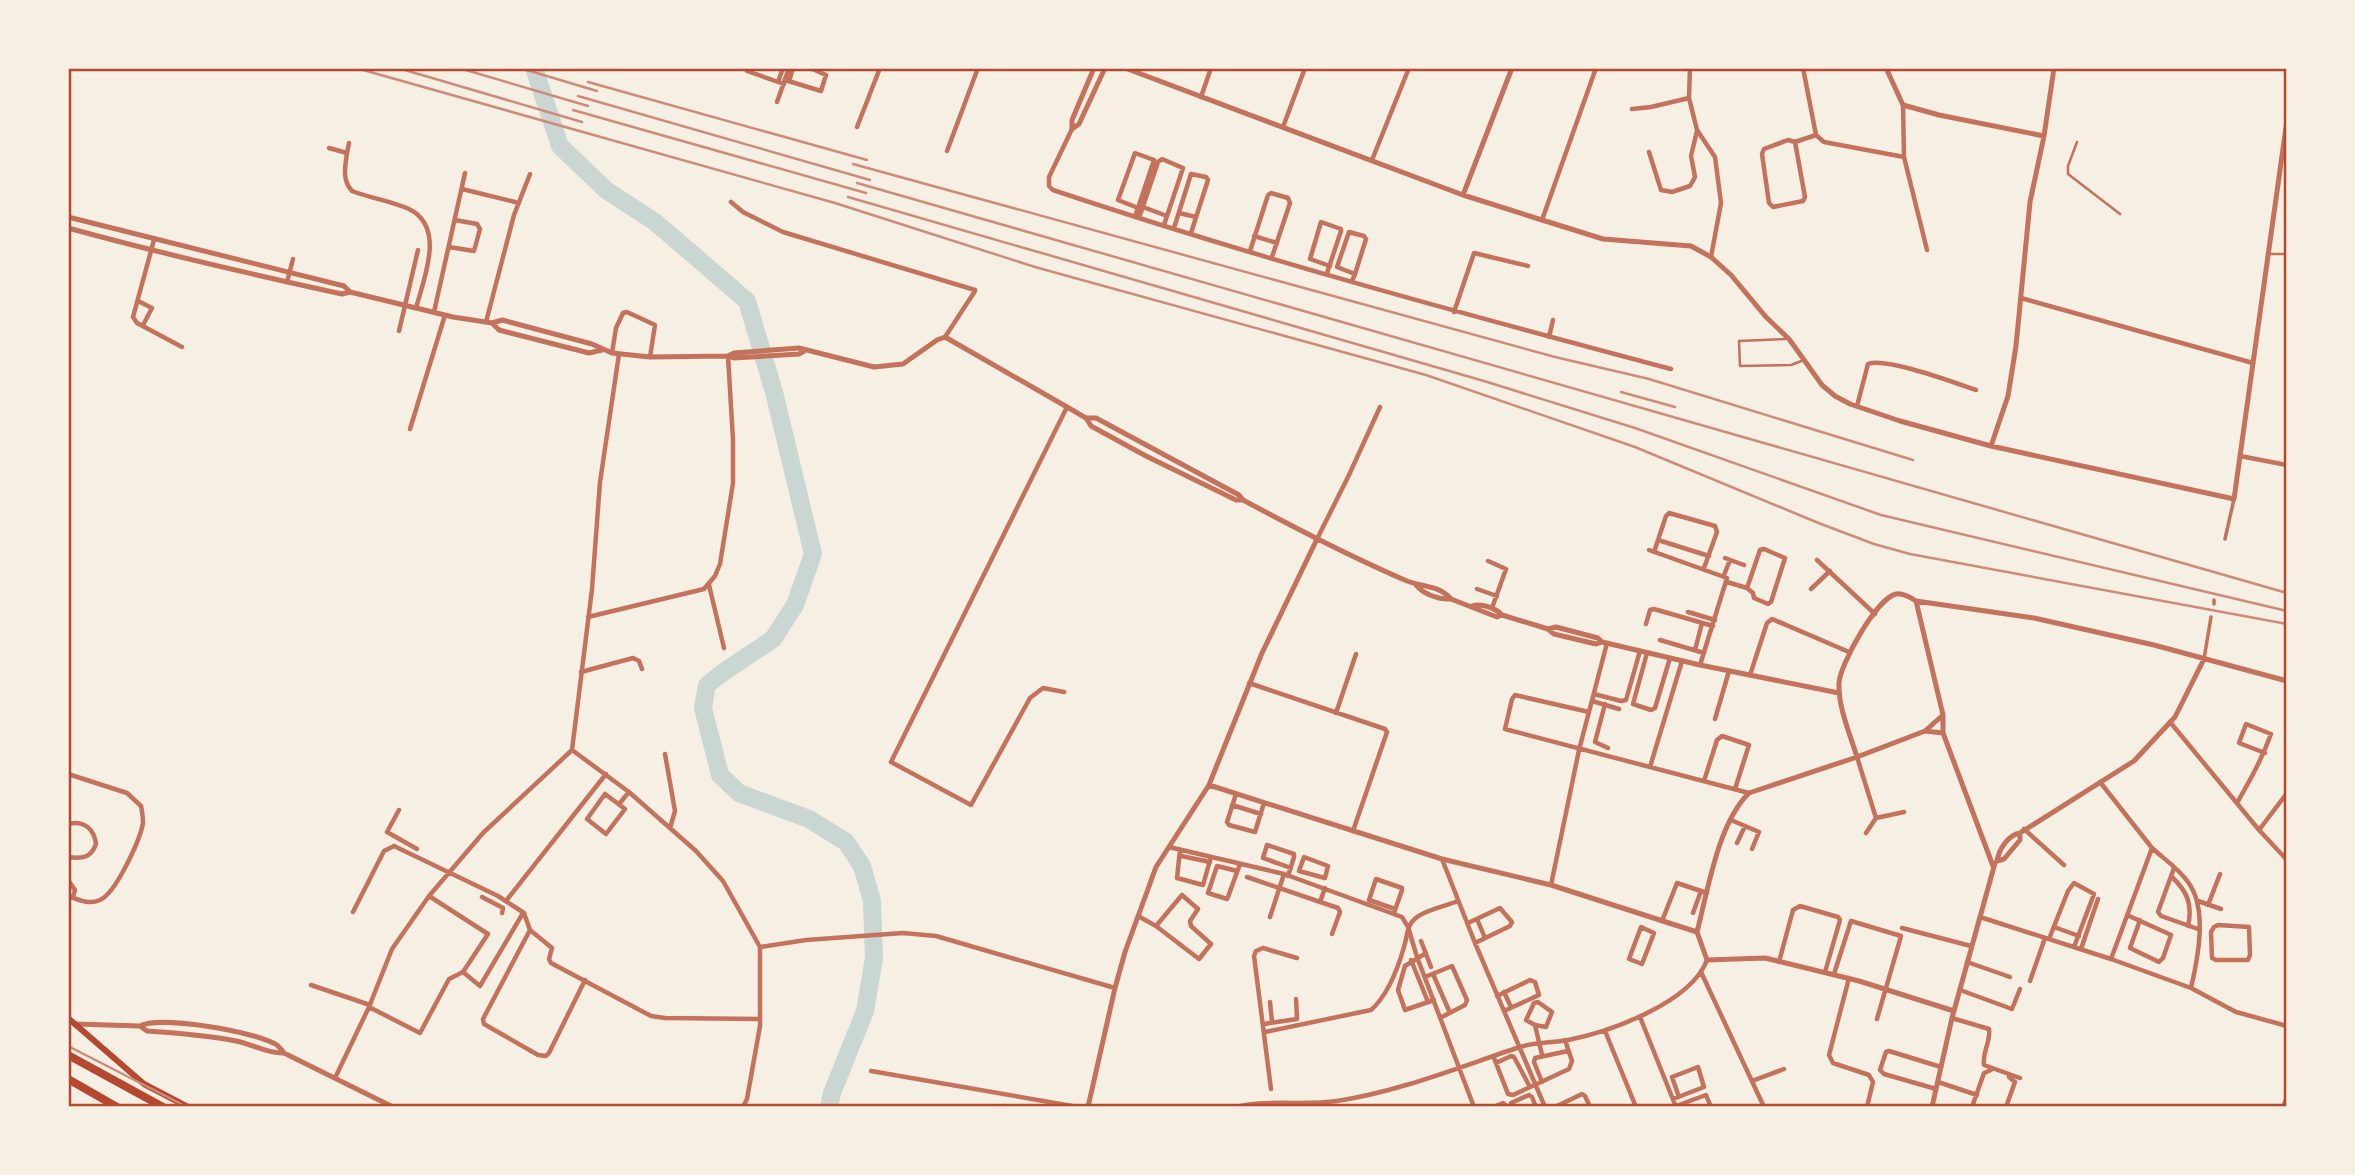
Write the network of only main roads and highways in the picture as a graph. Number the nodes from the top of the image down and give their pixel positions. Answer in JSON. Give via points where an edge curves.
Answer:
{"nodes":[{"id":1,"x":68,"y":1018,"type":"edge"},
{"id":2,"x":71,"y":1023,"type":"edge"},
{"id":3,"x":68,"y":1055,"type":"edge"},
{"id":4,"x":68,"y":1079,"type":"edge"},
{"id":5,"x":117,"y":1107,"type":"edge"},
{"id":6,"x":163,"y":1107,"type":"edge"},
{"id":7,"x":188,"y":1107,"type":"edge"}],
"edges":[{"from":1,"to":2,"type":"main road"},
{"from":2,"to":7,"type":"main road","via":[[144,1084]]},
{"from":3,"to":6,"type":"highway"},
{"from":4,"to":5,"type":"highway"}]}
